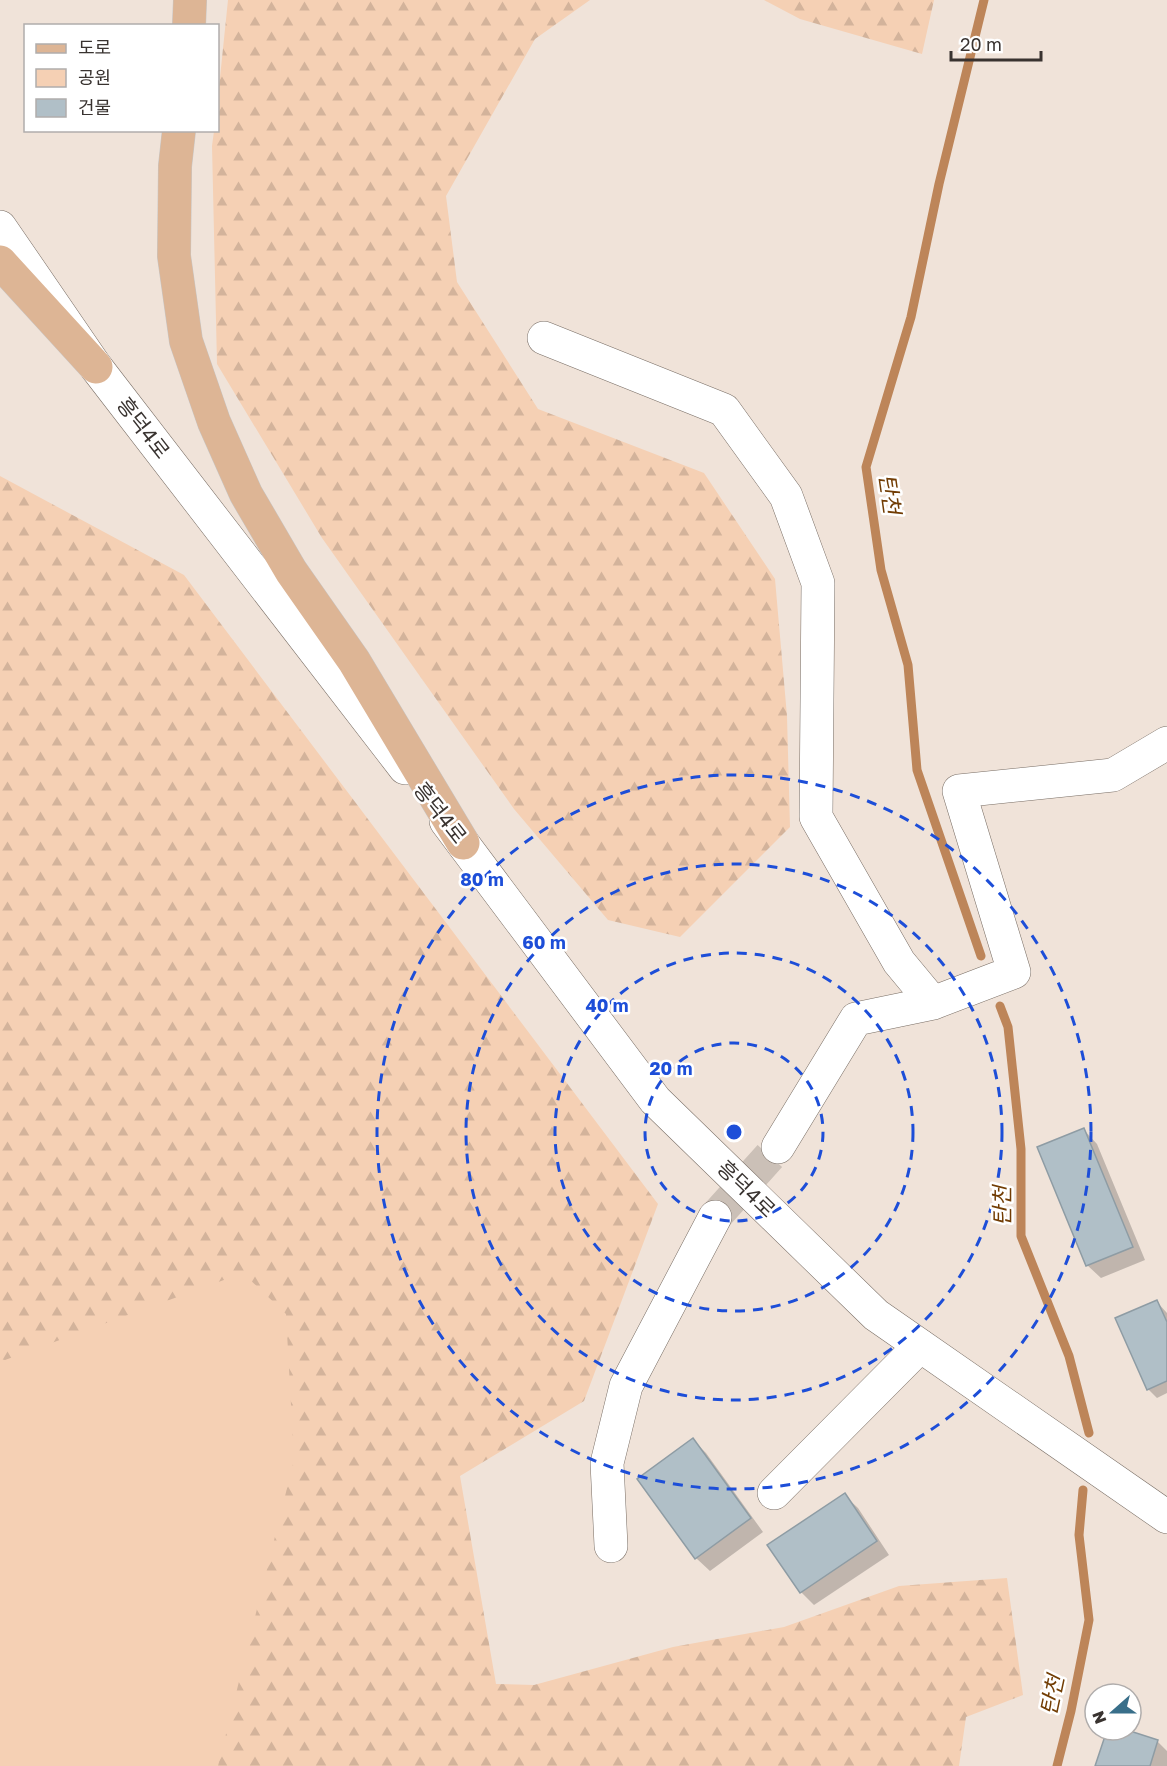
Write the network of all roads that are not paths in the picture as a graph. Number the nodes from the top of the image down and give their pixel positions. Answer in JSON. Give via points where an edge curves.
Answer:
{"nodes":[{"id":1,"x":190,"y":0,"type":"edge"},
{"id":2,"x":189,"y":24,"type":"edge"},
{"id":3,"x":179,"y":132,"type":"edge"},
{"id":4,"x":0,"y":227,"type":"edge"},
{"id":5,"x":0,"y":262,"type":"edge"},
{"id":6,"x":544,"y":338,"type":"dead end"},
{"id":7,"x":96,"y":367,"type":"junction"},
{"id":8,"x":1167,"y":743,"type":"edge"},
{"id":9,"x":463,"y":843,"type":"junction"},
{"id":10,"x":933,"y":1003,"type":"junction"},
{"id":11,"x":778,"y":1146,"type":"tunnel mouth"},
{"id":12,"x":715,"y":1217,"type":"tunnel mouth"},
{"id":13,"x":920,"y":1346,"type":"junction"},
{"id":14,"x":774,"y":1493,"type":"dead end"},
{"id":15,"x":1167,"y":1516,"type":"edge"},
{"id":16,"x":611,"y":1546,"type":"dead end"}],
"edges":[{"from":1,"to":2,"type":"main road"},
{"from":3,"to":9,"type":"main road","via":[[174,256],[186,341],[214,422],[246,494],[291,571],[354,662]]},
{"from":4,"to":7,"type":"street","name":"흥덕4로"},
{"from":5,"to":7,"type":"main road"},
{"from":6,"to":10,"type":"street","via":[[724,410],[786,496],[818,583],[816,817],[899,962]]},
{"from":7,"to":9,"type":"street","name":"흥덕4로"},
{"from":8,"to":10,"type":"street","via":[[1113,775],[958,791],[1014,972]]},
{"from":9,"to":13,"type":"street","name":"흥덕4로","via":[[655,1100],[876,1315]]},
{"from":10,"to":11,"type":"street","via":[[855,1019]]},
{"from":12,"to":16,"type":"street","via":[[626,1386],[607,1463]]},
{"from":13,"to":14,"type":"street"},
{"from":13,"to":15,"type":"street","name":"흥덕4로"}]}
